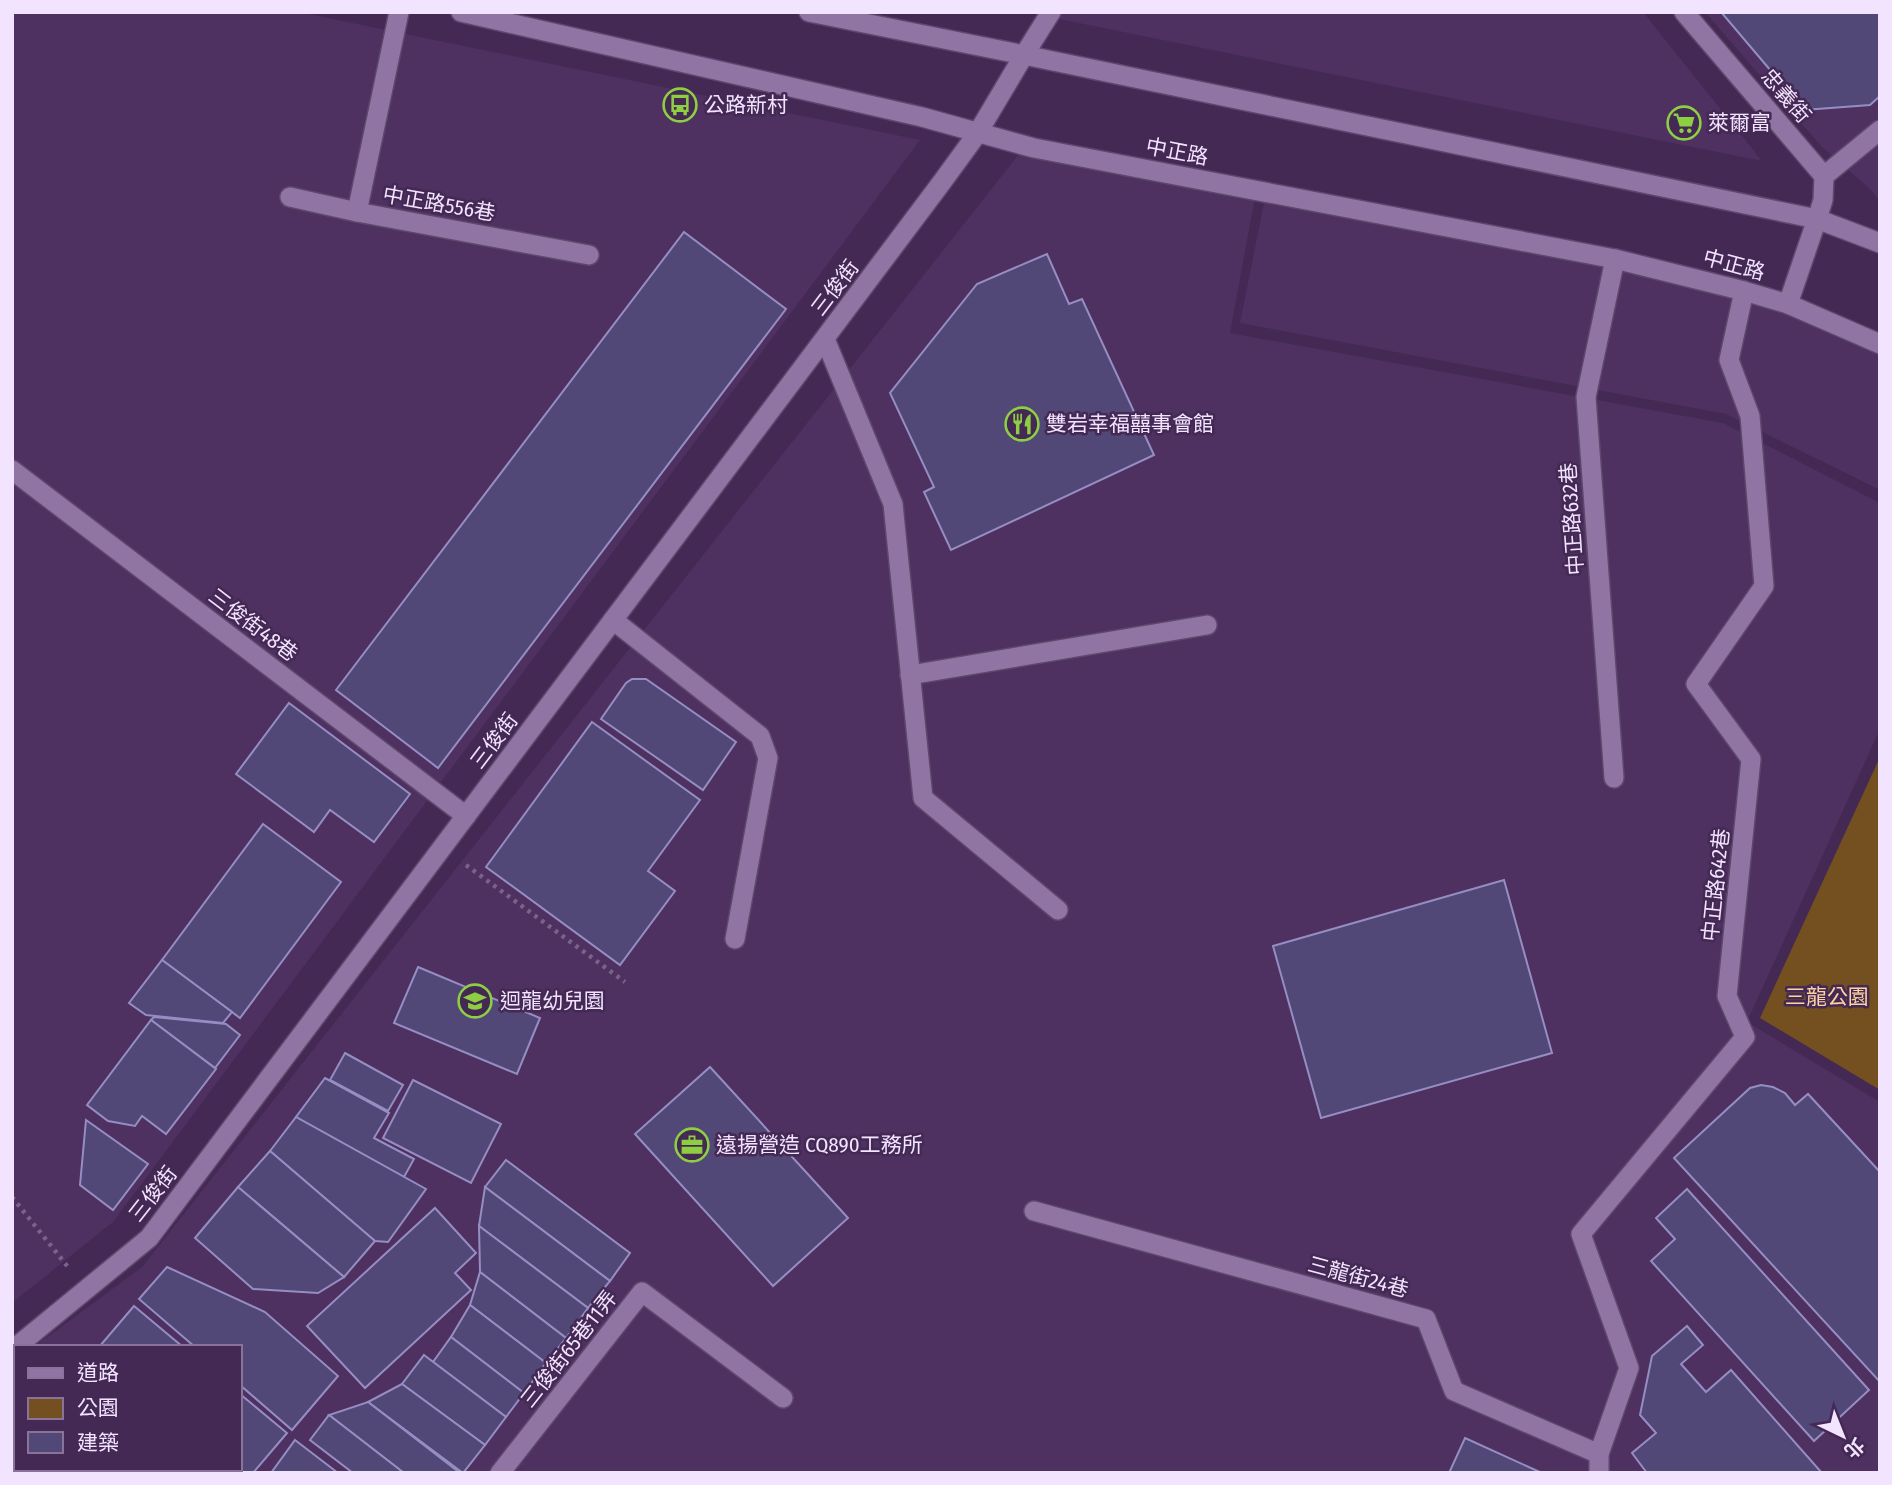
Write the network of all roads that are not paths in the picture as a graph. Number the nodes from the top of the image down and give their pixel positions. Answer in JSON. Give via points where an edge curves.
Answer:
{"nodes":[{"id":1,"x":399,"y":12,"type":"edge"},
{"id":2,"x":461,"y":12,"type":"edge"},
{"id":3,"x":809,"y":12,"type":"edge"},
{"id":4,"x":1051,"y":12,"type":"edge"},
{"id":5,"x":1684,"y":12,"type":"edge"},
{"id":6,"x":1024,"y":54,"type":"junction"},
{"id":7,"x":1880,"y":130,"type":"edge"},
{"id":8,"x":977,"y":134,"type":"junction"},
{"id":9,"x":1825,"y":176,"type":"junction"},
{"id":10,"x":290,"y":197,"type":"dead end"},
{"id":11,"x":357,"y":212,"type":"junction"},
{"id":12,"x":1816,"y":219,"type":"junction"},
{"id":13,"x":1880,"y":243,"type":"edge"},
{"id":14,"x":589,"y":255,"type":"dead end"},
{"id":15,"x":1615,"y":259,"type":"junction"},
{"id":16,"x":1744,"y":291,"type":"junction"},
{"id":17,"x":1788,"y":304,"type":"junction"},
{"id":18,"x":825,"y":339,"type":"junction"},
{"id":19,"x":1880,"y":344,"type":"edge"},
{"id":20,"x":12,"y":470,"type":"edge"},
{"id":21,"x":613,"y":620,"type":"junction"},
{"id":22,"x":1207,"y":625,"type":"dead end"},
{"id":23,"x":910,"y":675,"type":"junction"},
{"id":24,"x":1614,"y":778,"type":"dead end"},
{"id":25,"x":466,"y":816,"type":"junction"},
{"id":26,"x":1058,"y":910,"type":"dead end"},
{"id":27,"x":735,"y":939,"type":"dead end"},
{"id":28,"x":1034,"y":1211,"type":"dead end"},
{"id":29,"x":19,"y":1345,"type":"edge"},
{"id":30,"x":783,"y":1398,"type":"dead end"},
{"id":31,"x":1599,"y":1463,"type":"edge"},
{"id":32,"x":500,"y":1473,"type":"edge"}],
"edges":[{"from":1,"to":11,"type":"main road","name":"中正路556巷"},
{"from":2,"to":8,"type":"main road","name":"中正路","via":[[922,117]]},
{"from":3,"to":6,"type":"main road"},
{"from":4,"to":6,"type":"main road","name":"三俊街"},
{"from":5,"to":9,"type":"main road","name":"忠義街"},
{"from":6,"to":8,"type":"main road","name":"三俊街"},
{"from":6,"to":12,"type":"main road"},
{"from":7,"to":9,"type":"main road"},
{"from":8,"to":15,"type":"main road","name":"中正路"},
{"from":8,"to":18,"type":"main road","name":"三俊街"},
{"from":9,"to":12,"type":"main road"},
{"from":10,"to":11,"type":"main road"},
{"from":11,"to":14,"type":"main road","name":"中正路556巷"},
{"from":12,"to":13,"type":"main road"},
{"from":12,"to":17,"type":"main road"},
{"from":15,"to":16,"type":"main road","name":"中正路"},
{"from":15,"to":24,"type":"main road","name":"中正路632巷","via":[[1586,397]]},
{"from":16,"to":17,"type":"main road","name":"中正路"},
{"from":16,"to":31,"type":"main road","name":"中正路642巷","via":[[1729,360],[1750,416],[1764,586],[1696,684],[1751,759],[1727,996],[1745,1037],[1581,1234],[1629,1368]]},
{"from":17,"to":19,"type":"main road","name":"中正路"},
{"from":18,"to":21,"type":"main road","name":"三俊街"},
{"from":18,"to":23,"type":"main road","via":[[893,504]]},
{"from":20,"to":25,"type":"main road","name":"三俊街48巷"},
{"from":21,"to":25,"type":"main road","name":"三俊街"},
{"from":21,"to":27,"type":"main road","via":[[760,736],[768,758]]},
{"from":22,"to":23,"type":"main road"},
{"from":23,"to":26,"type":"main road","via":[[923,798]]},
{"from":25,"to":29,"type":"main road","name":"三俊街","via":[[149,1238]]},
{"from":28,"to":31,"type":"main road","name":"三龍街24巷","via":[[1426,1319],[1454,1391]]},
{"from":30,"to":32,"type":"main road","name":"三俊街65巷11弄","via":[[642,1292]]}]}
